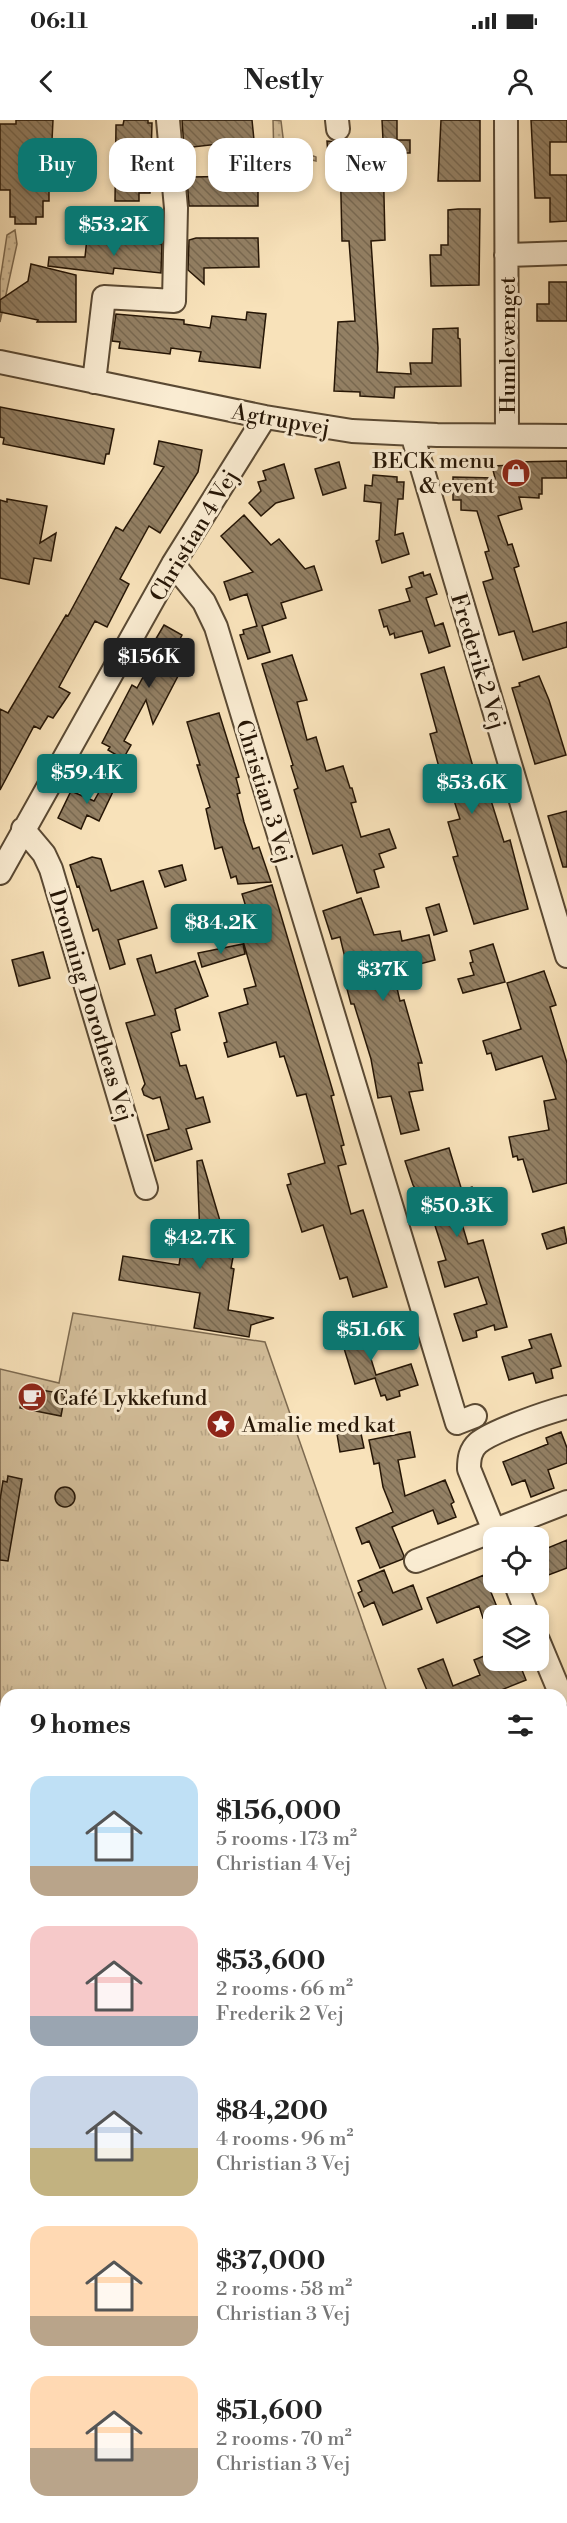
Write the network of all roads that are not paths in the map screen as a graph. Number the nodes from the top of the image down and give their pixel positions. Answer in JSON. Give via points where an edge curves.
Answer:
{"nodes":[{"id":1,"x":168,"y":120,"type":"edge"},
{"id":2,"x":506,"y":120,"type":"edge"},
{"id":3,"x":567,"y":253,"type":"edge"},
{"id":4,"x":506,"y":255,"type":"junction"},
{"id":5,"x":0,"y":362,"type":"edge"},
{"id":6,"x":94,"y":382,"type":"junction"},
{"id":7,"x":265,"y":417,"type":"junction"},
{"id":8,"x":412,"y":434,"type":"junction"},
{"id":9,"x":507,"y":435,"type":"junction"},
{"id":10,"x":567,"y":436,"type":"edge"},
{"id":11,"x":173,"y":564,"type":"junction"},
{"id":12,"x":23,"y":829,"type":"junction"},
{"id":13,"x":0,"y":873,"type":"edge"},
{"id":14,"x":567,"y":956,"type":"edge"},
{"id":15,"x":146,"y":1188,"type":"dead end"},
{"id":16,"x":567,"y":1407,"type":"edge"},
{"id":17,"x":475,"y":1416,"type":"dead end"},
{"id":18,"x":567,"y":1502,"type":"edge"},
{"id":19,"x":493,"y":1527,"type":"edge"},
{"id":20,"x":512,"y":1527,"type":"edge"},
{"id":21,"x":483,"y":1538,"type":"edge"},
{"id":22,"x":416,"y":1561,"type":"dead end"},
{"id":23,"x":549,"y":1667,"type":"edge"},
{"id":24,"x":558,"y":1689,"type":"edge"}],
"edges":[{"from":1,"to":6,"type":"street","via":[[176,208],[174,301],[104,297]]},
{"from":2,"to":4,"type":"street","name":"Humlevænget"},
{"from":3,"to":4,"type":"street","name":"Humlevænget"},
{"from":4,"to":9,"type":"street","name":"Humlevænget"},
{"from":5,"to":6,"type":"street","name":"Agtrupvej"},
{"from":6,"to":7,"type":"street","name":"Agtrupvej"},
{"from":7,"to":8,"type":"street","name":"Agtrupvej","via":[[352,431]]},
{"from":7,"to":11,"type":"street","name":"Christian 4 Vej"},
{"from":8,"to":9,"type":"street","name":"Agtrupvej"},
{"from":8,"to":14,"type":"street","name":"Frederik 2 Vej"},
{"from":9,"to":10,"type":"street","name":"Agtrupvej"},
{"from":11,"to":12,"type":"street","name":"Christian 4 Vej"},
{"from":11,"to":17,"type":"street","name":"Christian 3 Vej","via":[[204,602],[216,627],[457,1423]]},
{"from":12,"to":13,"type":"street","name":"Christian 4 Vej"},
{"from":12,"to":15,"type":"street","name":"Dronning Dorotheas Vej","via":[[51,869]]},
{"from":16,"to":19,"type":"street","via":[[478,1442],[472,1450],[469,1469]]},
{"from":18,"to":20,"type":"street"},
{"from":21,"to":22,"type":"street"},
{"from":23,"to":24,"type":"street"}]}
